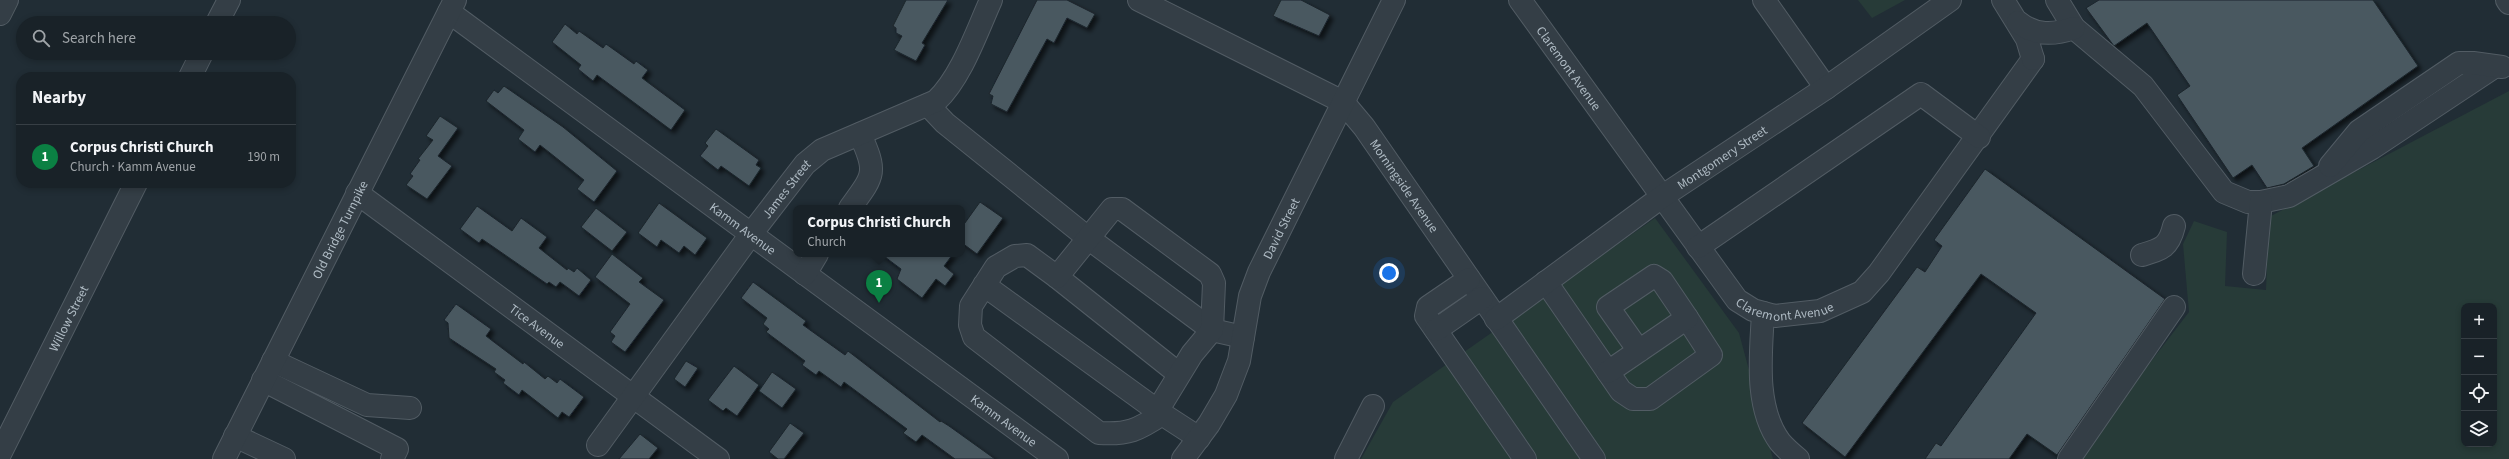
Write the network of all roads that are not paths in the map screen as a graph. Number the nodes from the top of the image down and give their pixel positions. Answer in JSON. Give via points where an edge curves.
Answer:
{"nodes":[{"id":1,"x":7,"y":0,"type":"edge"},
{"id":2,"x":228,"y":0,"type":"edge"},
{"id":3,"x":991,"y":0,"type":"edge"},
{"id":4,"x":1139,"y":0,"type":"edge"},
{"id":5,"x":1394,"y":0,"type":"edge"},
{"id":6,"x":1520,"y":0,"type":"edge"},
{"id":7,"x":1764,"y":0,"type":"edge"},
{"id":8,"x":1950,"y":0,"type":"edge"},
{"id":9,"x":2003,"y":0,"type":"edge"},
{"id":10,"x":2057,"y":0,"type":"edge"},
{"id":11,"x":2507,"y":0,"type":"edge"},
{"id":12,"x":2509,"y":3,"type":"edge"},
{"id":13,"x":452,"y":6,"type":"edge"},
{"id":14,"x":0,"y":14,"type":"edge"},
{"id":15,"x":220,"y":16,"type":"edge"},
{"id":16,"x":2018,"y":22,"type":"junction"},
{"id":17,"x":2066,"y":31,"type":"junction"},
{"id":18,"x":2038,"y":58,"type":"junction"},
{"id":19,"x":198,"y":60,"type":"edge"},
{"id":20,"x":2502,"y":67,"type":"edge"},
{"id":21,"x":192,"y":72,"type":"edge"},
{"id":22,"x":1826,"y":88,"type":"junction"},
{"id":23,"x":1343,"y":102,"type":"junction"},
{"id":24,"x":928,"y":105,"type":"junction"},
{"id":25,"x":860,"y":134,"type":"junction"},
{"id":26,"x":1979,"y":137,"type":"junction"},
{"id":27,"x":133,"y":188,"type":"edge"},
{"id":28,"x":357,"y":193,"type":"junction"},
{"id":29,"x":1663,"y":196,"type":"junction"},
{"id":30,"x":2261,"y":202,"type":"junction"},
{"id":31,"x":852,"y":205,"type":"edge"},
{"id":32,"x":2174,"y":226,"type":"dead end"},
{"id":33,"x":751,"y":234,"type":"junction"},
{"id":34,"x":1088,"y":238,"type":"junction"},
{"id":35,"x":1698,"y":247,"type":"junction"},
{"id":36,"x":2142,"y":255,"type":"dead end"},
{"id":37,"x":815,"y":257,"type":"edge"},
{"id":38,"x":805,"y":274,"type":"junction"},
{"id":39,"x":2254,"y":274,"type":"dead end"},
{"id":40,"x":1057,"y":277,"type":"junction"},
{"id":41,"x":1469,"y":279,"type":"junction"},
{"id":42,"x":1546,"y":282,"type":"junction"},
{"id":43,"x":984,"y":285,"type":"junction"},
{"id":44,"x":1482,"y":298,"type":"junction"},
{"id":45,"x":2174,"y":307,"type":"dead end"},
{"id":46,"x":1763,"y":313,"type":"junction"},
{"id":47,"x":1686,"y":318,"type":"junction"},
{"id":48,"x":1496,"y":319,"type":"junction"},
{"id":49,"x":1212,"y":330,"type":"junction"},
{"id":50,"x":1436,"y":330,"type":"junction"},
{"id":51,"x":1243,"y":337,"type":"junction"},
{"id":52,"x":1639,"y":351,"type":"junction"},
{"id":53,"x":268,"y":371,"type":"junction"},
{"id":54,"x":1608,"y":372,"type":"junction"},
{"id":55,"x":1180,"y":374,"type":"junction"},
{"id":56,"x":634,"y":397,"type":"junction"},
{"id":57,"x":1372,"y":406,"type":"dead end"},
{"id":58,"x":410,"y":408,"type":"dead end"},
{"id":59,"x":1162,"y":414,"type":"junction"},
{"id":60,"x":235,"y":436,"type":"junction"},
{"id":61,"x":1199,"y":438,"type":"junction"},
{"id":62,"x":598,"y":445,"type":"dead end"},
{"id":63,"x":0,"y":454,"type":"edge"},
{"id":64,"x":395,"y":458,"type":"edge"},
{"id":65,"x":224,"y":459,"type":"edge"},
{"id":66,"x":284,"y":459,"type":"edge"},
{"id":67,"x":718,"y":459,"type":"edge"},
{"id":68,"x":1056,"y":459,"type":"edge"},
{"id":69,"x":1183,"y":459,"type":"edge"},
{"id":70,"x":1346,"y":459,"type":"edge"},
{"id":71,"x":1525,"y":459,"type":"edge"},
{"id":72,"x":1594,"y":459,"type":"edge"},
{"id":73,"x":1798,"y":459,"type":"edge"},
{"id":74,"x":2069,"y":459,"type":"edge"}],
"edges":[{"from":1,"to":14,"type":"street"},
{"from":2,"to":15,"type":"street"},
{"from":3,"to":24,"type":"street","name":"James Street","via":[[944,94]]},
{"from":4,"to":23,"type":"street","name":"Morningside Avenue"},
{"from":5,"to":23,"type":"street","name":"David Street"},
{"from":6,"to":29,"type":"street","name":"Claremont Avenue"},
{"from":7,"to":22,"type":"street"},
{"from":8,"to":22,"type":"street","name":"Montgomery Street"},
{"from":9,"to":16,"type":"street"},
{"from":10,"to":17,"type":"street"},
{"from":11,"to":12,"type":"street"},
{"from":13,"to":28,"type":"street","name":"Old Bridge Turnpike"},
{"from":13,"to":33,"type":"street","name":"Kamm Avenue"},
{"from":16,"to":17,"type":"street","via":[[2026,28],[2042,33]]},
{"from":16,"to":18,"type":"street"},
{"from":17,"to":18,"type":"street","name":"Claremont Avenue"},
{"from":17,"to":30,"type":"street","via":[[2143,86],[2224,192],[2248,202]]},
{"from":18,"to":26,"type":"street","name":"Claremont Avenue"},
{"from":19,"to":21,"type":"street"},
{"from":20,"to":30,"type":"street","via":[[2289,196]]},
{"from":22,"to":29,"type":"street","name":"Montgomery Street"},
{"from":23,"to":41,"type":"street","name":"Morningside Avenue","via":[[1364,127]]},
{"from":23,"to":51,"type":"street","name":"David Street","via":[[1259,272],[1250,296]]},
{"from":24,"to":25,"type":"street","name":"James Street"},
{"from":24,"to":34,"type":"street","via":[[945,123]]},
{"from":25,"to":31,"type":"street","via":[[873,169],[868,184]]},
{"from":25,"to":33,"type":"street","name":"James Street","via":[[822,150],[805,164]]},
{"from":26,"to":35,"type":"street","via":[[1921,94]]},
{"from":26,"to":46,"type":"street","name":"Claremont Avenue","via":[[1879,273],[1862,292],[1820,311],[1775,316]]},
{"from":27,"to":63,"type":"street","name":"Willow Street"},
{"from":28,"to":53,"type":"street","name":"Old Bridge Turnpike"},
{"from":28,"to":56,"type":"street","name":"Tice Avenue"},
{"from":29,"to":35,"type":"street","name":"Claremont Avenue"},
{"from":29,"to":42,"type":"street","name":"Montgomery Street"},
{"from":30,"to":39,"type":"street"},
{"from":32,"to":36,"type":"street","via":[[2170,240],[2159,250]]},
{"from":33,"to":38,"type":"street","name":"Kamm Avenue"},
{"from":33,"to":56,"type":"street","name":"James Street"},
{"from":34,"to":40,"type":"street"},
{"from":34,"to":49,"type":"street"},
{"from":34,"to":49,"type":"street","via":[[1112,209],[1122,209],[1210,274],[1214,283]]},
{"from":35,"to":46,"type":"street","name":"Claremont Avenue","via":[[1737,300]]},
{"from":37,"to":38,"type":"street"},
{"from":38,"to":68,"type":"street","name":"Kamm Avenue"},
{"from":40,"to":43,"type":"street","via":[[1027,255],[1015,256],[996,267]]},
{"from":40,"to":55,"type":"street"},
{"from":41,"to":44,"type":"street","name":"Morningside Avenue"},
{"from":41,"to":50,"type":"street","via":[[1428,307],[1426,316]]},
{"from":42,"to":48,"type":"street","name":"Montgomery Street"},
{"from":42,"to":54,"type":"street"},
{"from":43,"to":59,"type":"street"},
{"from":43,"to":59,"type":"street","via":[[971,306],[970,325],[974,337],[1099,433],[1120,434],[1139,430]]},
{"from":44,"to":48,"type":"street","name":"Morningside Avenue"},
{"from":44,"to":50,"type":"street"},
{"from":45,"to":74,"type":"street"},
{"from":46,"to":73,"type":"street","via":[[1760,357],[1767,416],[1780,442]]},
{"from":47,"to":52,"type":"street"},
{"from":47,"to":52,"type":"street","via":[[1662,281],[1654,276],[1608,307]]},
{"from":47,"to":54,"type":"street","via":[[1711,355],[1650,399],[1633,399],[1621,391]]},
{"from":48,"to":72,"type":"street","name":"Morningside Avenue"},
{"from":49,"to":51,"type":"street"},
{"from":49,"to":55,"type":"street","via":[[1192,354]]},
{"from":50,"to":71,"type":"street"},
{"from":51,"to":61,"type":"street","name":"David Street","via":[[1239,361],[1226,395]]},
{"from":52,"to":54,"type":"street"},
{"from":53,"to":58,"type":"street","via":[[367,405]]},
{"from":53,"to":60,"type":"street","name":"Old Bridge Turnpike"},
{"from":53,"to":64,"type":"street","via":[[396,449]]},
{"from":55,"to":59,"type":"street","via":[[1159,408]]},
{"from":56,"to":62,"type":"street","name":"James Street"},
{"from":56,"to":67,"type":"street","name":"Tice Avenue"},
{"from":57,"to":70,"type":"street"},
{"from":59,"to":61,"type":"street"},
{"from":60,"to":65,"type":"street","name":"Old Bridge Turnpike"},
{"from":60,"to":66,"type":"street"},
{"from":61,"to":69,"type":"street","name":"David Street"}]}
